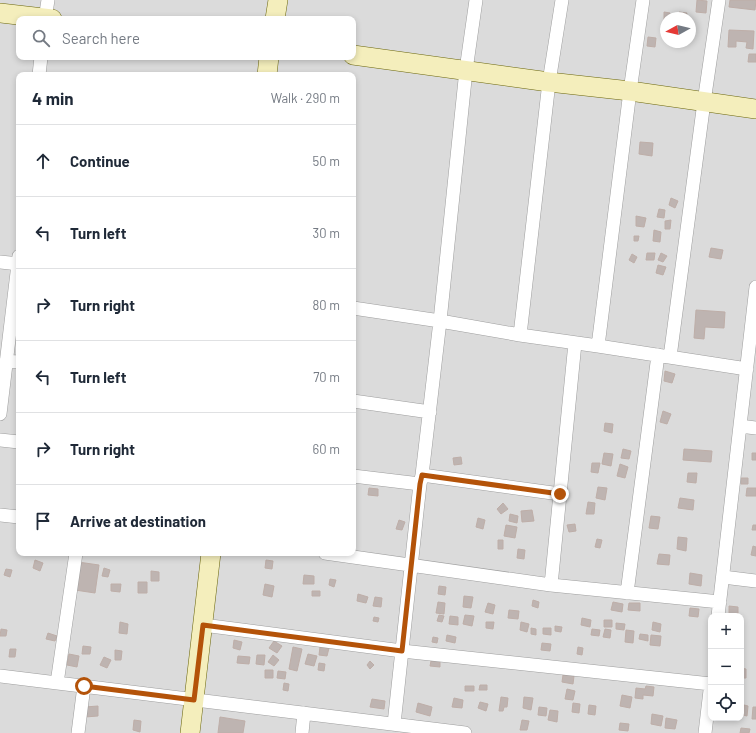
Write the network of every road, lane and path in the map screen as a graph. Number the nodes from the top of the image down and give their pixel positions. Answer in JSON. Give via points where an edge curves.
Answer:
{"nodes":[{"id":1,"x":278,"y":0,"type":"edge"},
{"id":2,"x":476,"y":0,"type":"edge"},
{"id":3,"x":562,"y":0,"type":"edge"},
{"id":4,"x":642,"y":0,"type":"edge"},
{"id":5,"x":720,"y":0,"type":"edge"},
{"id":6,"x":0,"y":13,"type":"edge"},
{"id":7,"x":48,"y":14,"type":"edge"},
{"id":8,"x":275,"y":16,"type":"edge"},
{"id":9,"x":356,"y":55,"type":"edge"},
{"id":10,"x":41,"y":60,"type":"edge"},
{"id":11,"x":269,"y":60,"type":"edge"},
{"id":12,"x":466,"y":70,"type":"junction"},
{"id":13,"x":39,"y":72,"type":"edge"},
{"id":14,"x":267,"y":72,"type":"edge"},
{"id":15,"x":549,"y":82,"type":"junction"},
{"id":16,"x":630,"y":92,"type":"junction"},
{"id":17,"x":704,"y":102,"type":"junction"},
{"id":18,"x":756,"y":109,"type":"edge"},
{"id":19,"x":16,"y":261,"type":"edge"},
{"id":20,"x":0,"y":262,"type":"edge"},
{"id":21,"x":756,"y":287,"type":"edge"},
{"id":22,"x":356,"y":308,"type":"edge"},
{"id":23,"x":16,"y":311,"type":"edge"},
{"id":24,"x":440,"y":321,"type":"junction"},
{"id":25,"x":754,"y":331,"type":"edge"},
{"id":26,"x":520,"y":335,"type":"junction"},
{"id":27,"x":575,"y":343,"type":"junction"},
{"id":28,"x":598,"y":346,"type":"junction"},
{"id":29,"x":664,"y":356,"type":"junction"},
{"id":30,"x":13,"y":361,"type":"edge"},
{"id":31,"x":747,"y":369,"type":"junction"},
{"id":32,"x":2,"y":387,"type":"edge"},
{"id":33,"x":356,"y":401,"type":"edge"},
{"id":34,"x":430,"y":412,"type":"junction"},
{"id":35,"x":0,"y":414,"type":"edge"},
{"id":36,"x":740,"y":426,"type":"junction"},
{"id":37,"x":756,"y":428,"type":"edge"},
{"id":38,"x":0,"y":440,"type":"edge"},
{"id":39,"x":16,"y":442,"type":"edge"},
{"id":40,"x":356,"y":476,"type":"edge"},
{"id":41,"x":421,"y":480,"type":"junction"},
{"id":42,"x":560,"y":494,"type":"junction"},
{"id":43,"x":0,"y":516,"type":"edge"},
{"id":44,"x":16,"y":517,"type":"edge"},
{"id":45,"x":76,"y":556,"type":"edge"},
{"id":46,"x":211,"y":556,"type":"edge"},
{"id":47,"x":347,"y":556,"type":"edge"},
{"id":48,"x":412,"y":565,"type":"junction"},
{"id":49,"x":723,"y":577,"type":"junction"},
{"id":50,"x":756,"y":580,"type":"edge"},
{"id":51,"x":551,"y":585,"type":"junction"},
{"id":52,"x":627,"y":593,"type":"junction"},
{"id":53,"x":720,"y":602,"type":"junction"},
{"id":54,"x":718,"y":613,"type":"edge"},
{"id":55,"x":203,"y":625,"type":"junction"},
{"id":56,"x":402,"y":651,"type":"junction"},
{"id":57,"x":0,"y":676,"type":"edge"},
{"id":58,"x":57,"y":683,"type":"junction"},
{"id":59,"x":708,"y":683,"type":"edge"},
{"id":60,"x":711,"y":685,"type":"edge"},
{"id":61,"x":84,"y":686,"type":"junction"},
{"id":62,"x":194,"y":700,"type":"junction"},
{"id":63,"x":304,"y":713,"type":"junction"},
{"id":64,"x":391,"y":727,"type":"edge"},
{"id":65,"x":78,"y":733,"type":"edge"},
{"id":66,"x":190,"y":733,"type":"edge"},
{"id":67,"x":302,"y":733,"type":"edge"},
{"id":68,"x":465,"y":733,"type":"edge"},
{"id":69,"x":705,"y":733,"type":"edge"}],
"edges":[{"from":1,"to":8,"type":"street"},
{"from":2,"to":12,"type":"street"},
{"from":3,"to":15,"type":"street"},
{"from":4,"to":16,"type":"street"},
{"from":5,"to":17,"type":"street"},
{"from":6,"to":7,"type":"street"},
{"from":9,"to":12,"type":"street"},
{"from":10,"to":13,"type":"street"},
{"from":11,"to":14,"type":"street"},
{"from":12,"to":15,"type":"street"},
{"from":12,"to":24,"type":"street"},
{"from":15,"to":16,"type":"street"},
{"from":15,"to":26,"type":"street"},
{"from":16,"to":17,"type":"street"},
{"from":16,"to":28,"type":"street"},
{"from":17,"to":18,"type":"street"},
{"from":17,"to":29,"type":"street"},
{"from":19,"to":20,"type":"street"},
{"from":21,"to":25,"type":"street"},
{"from":22,"to":24,"type":"street"},
{"from":23,"to":30,"type":"street"},
{"from":24,"to":26,"type":"street"},
{"from":24,"to":34,"type":"street"},
{"from":25,"to":31,"type":"street"},
{"from":26,"to":27,"type":"street"},
{"from":27,"to":28,"type":"street"},
{"from":27,"to":42,"type":"street"},
{"from":28,"to":29,"type":"street"},
{"from":29,"to":31,"type":"street"},
{"from":29,"to":52,"type":"street"},
{"from":30,"to":32,"type":"street"},
{"from":31,"to":36,"type":"street"},
{"from":32,"to":35,"type":"street"},
{"from":33,"to":34,"type":"street"},
{"from":34,"to":41,"type":"street"},
{"from":36,"to":37,"type":"street"},
{"from":36,"to":49,"type":"street"},
{"from":38,"to":39,"type":"street"},
{"from":40,"to":41,"type":"street"},
{"from":41,"to":42,"type":"street"},
{"from":41,"to":48,"type":"street"},
{"from":42,"to":51,"type":"street"},
{"from":43,"to":44,"type":"street"},
{"from":45,"to":58,"type":"street"},
{"from":46,"to":55,"type":"street"},
{"from":47,"to":48,"type":"street"},
{"from":48,"to":51,"type":"street"},
{"from":48,"to":56,"type":"street"},
{"from":49,"to":50,"type":"street"},
{"from":49,"to":53,"type":"street"},
{"from":51,"to":52,"type":"street"},
{"from":52,"to":53,"type":"street"},
{"from":53,"to":54,"type":"street"},
{"from":55,"to":56,"type":"street"},
{"from":55,"to":62,"type":"street"},
{"from":56,"to":59,"type":"street"},
{"from":56,"to":64,"type":"street"},
{"from":57,"to":58,"type":"street"},
{"from":58,"to":61,"type":"street"},
{"from":60,"to":69,"type":"street"},
{"from":61,"to":62,"type":"street"},
{"from":61,"to":65,"type":"street"},
{"from":62,"to":63,"type":"street"},
{"from":62,"to":66,"type":"street"},
{"from":63,"to":64,"type":"street"},
{"from":63,"to":67,"type":"street"},
{"from":64,"to":68,"type":"street"}]}
